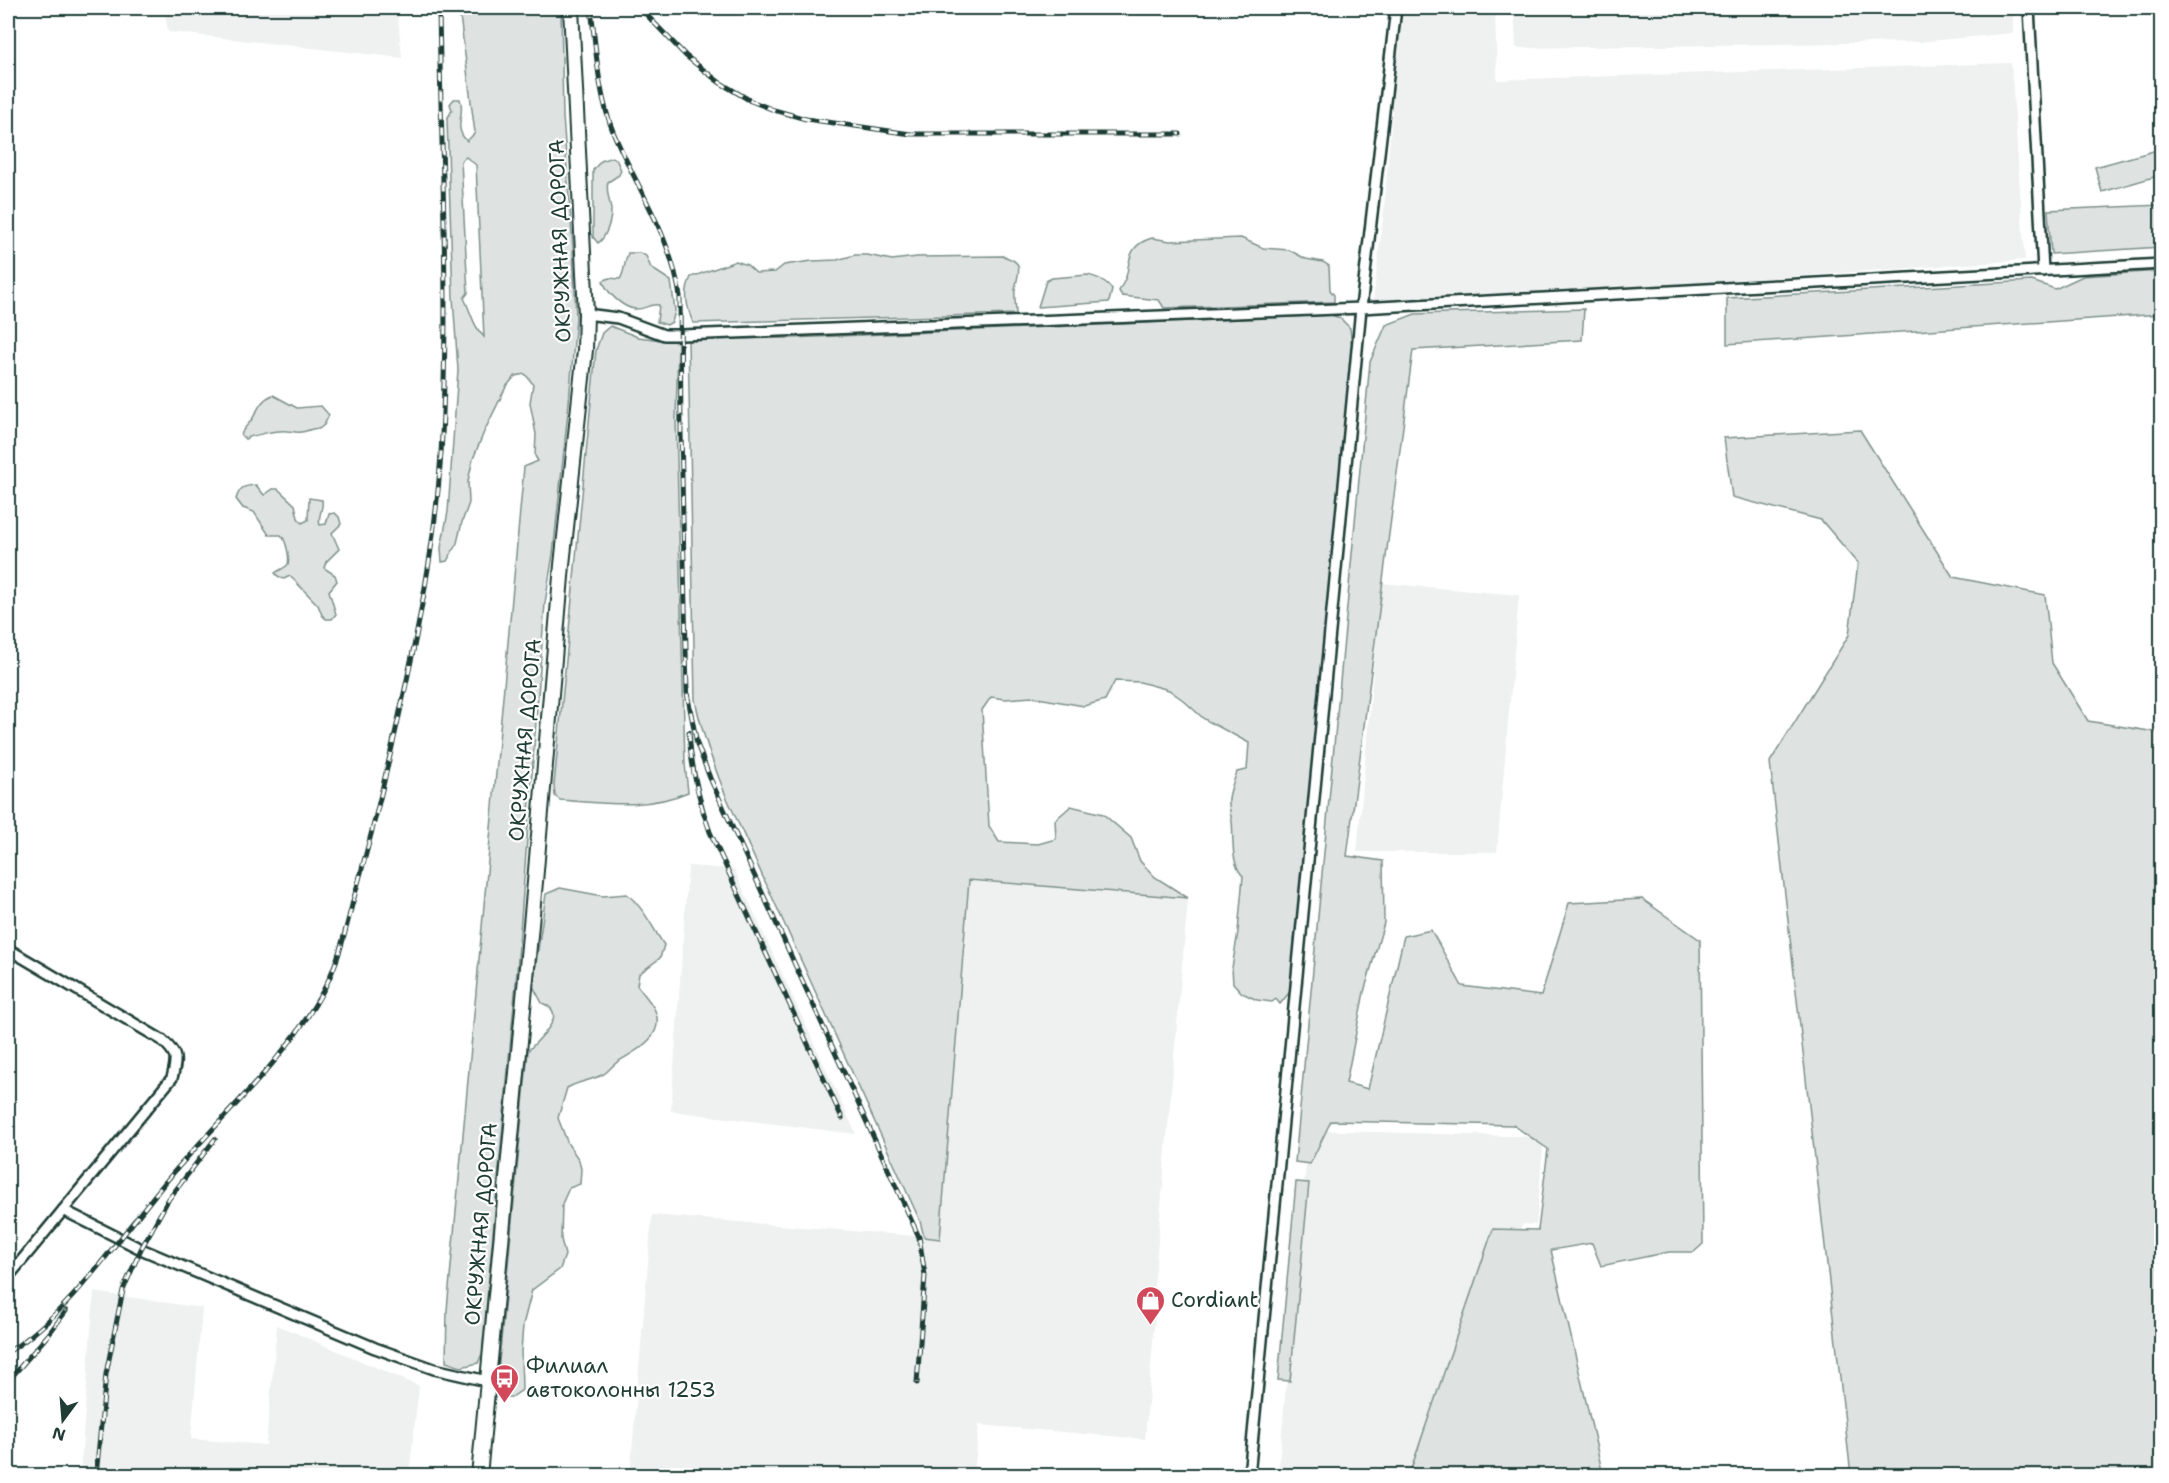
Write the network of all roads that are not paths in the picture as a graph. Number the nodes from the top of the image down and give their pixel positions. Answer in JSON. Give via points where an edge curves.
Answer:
{"nodes":[{"id":1,"x":571,"y":8,"type":"edge"},
{"id":2,"x":1396,"y":8,"type":"edge"},
{"id":3,"x":2029,"y":8,"type":"edge"},
{"id":4,"x":2162,"y":264,"type":"edge"},
{"id":5,"x":2043,"y":272,"type":"junction"},
{"id":6,"x":1361,"y":308,"type":"junction"},
{"id":7,"x":586,"y":314,"type":"junction"},
{"id":8,"x":8,"y":948,"type":"edge"},
{"id":9,"x":63,"y":1210,"type":"junction"},
{"id":10,"x":8,"y":1277,"type":"edge"},
{"id":11,"x":487,"y":1381,"type":"junction"},
{"id":12,"x":479,"y":1476,"type":"edge"},
{"id":13,"x":1248,"y":1476,"type":"edge"}],
"edges":[{"from":1,"to":7,"type":"main road","name":"ОКРУЖНАЯ ДОРОГА"},
{"from":2,"to":6,"type":"street"},
{"from":3,"to":5,"type":"street"},
{"from":4,"to":5,"type":"street"},
{"from":5,"to":6,"type":"street"},
{"from":6,"to":7,"type":"street","via":[[682,335],[664,335],[618,318]]},
{"from":6,"to":13,"type":"street"},
{"from":7,"to":11,"type":"main road","name":"ОКРУЖНАЯ ДОРОГА"},
{"from":8,"to":9,"type":"street","via":[[162,1040],[173,1049],[177,1061],[172,1078]]},
{"from":9,"to":10,"type":"street"},
{"from":9,"to":11,"type":"street","via":[[141,1249],[375,1348],[434,1369]]},
{"from":11,"to":12,"type":"main road","name":"ОКРУЖНАЯ ДОРОГА"}]}
